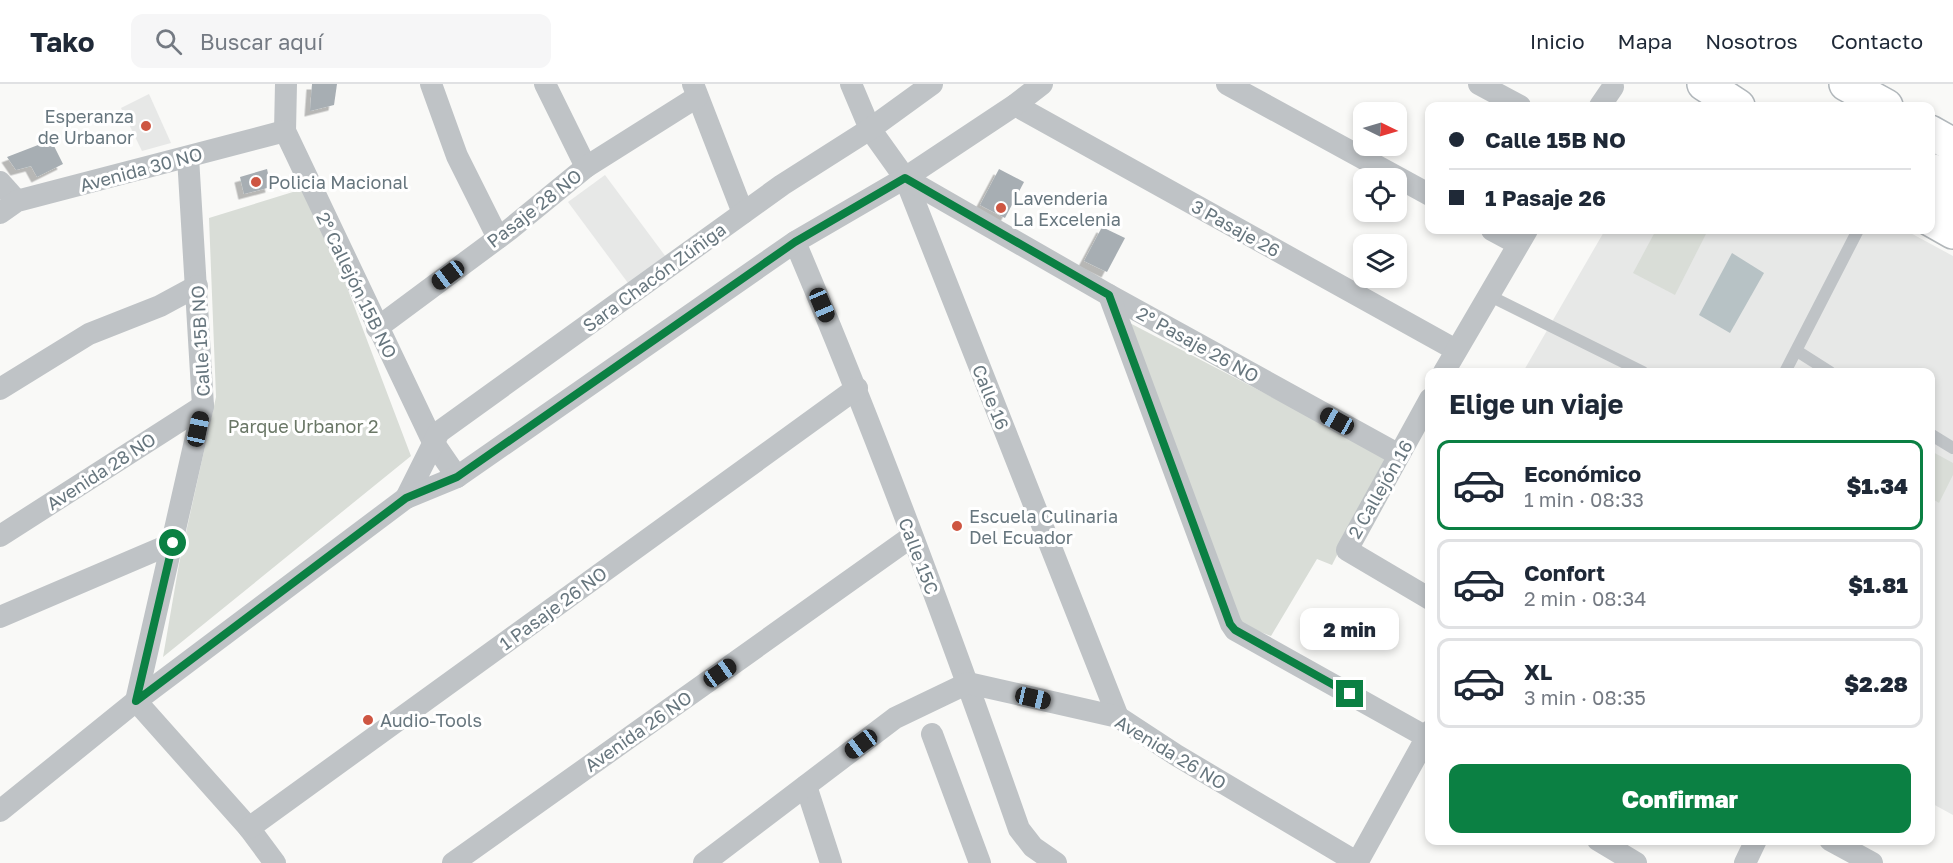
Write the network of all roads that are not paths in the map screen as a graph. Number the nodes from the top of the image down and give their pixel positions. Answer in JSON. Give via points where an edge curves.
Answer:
{"nodes":[{"id":1,"x":286,"y":84,"type":"edge"},
{"id":2,"x":432,"y":84,"type":"edge"},
{"id":3,"x":545,"y":84,"type":"edge"},
{"id":4,"x":851,"y":84,"type":"edge"},
{"id":5,"x":932,"y":84,"type":"edge"},
{"id":6,"x":1042,"y":84,"type":"edge"},
{"id":7,"x":1227,"y":84,"type":"edge"},
{"id":8,"x":1479,"y":84,"type":"edge"},
{"id":9,"x":1704,"y":84,"type":"edge"},
{"id":10,"x":1739,"y":84,"type":"edge"},
{"id":11,"x":1846,"y":84,"type":"edge"},
{"id":12,"x":1613,"y":87,"type":"dead end"},
{"id":13,"x":695,"y":90,"type":"edge"},
{"id":14,"x":1513,"y":102,"type":"edge"},
{"id":15,"x":1603,"y":102,"type":"edge"},
{"id":16,"x":1732,"y":102,"type":"edge"},
{"id":17,"x":1749,"y":102,"type":"edge"},
{"id":18,"x":1879,"y":102,"type":"edge"},
{"id":19,"x":1015,"y":105,"type":"junction"},
{"id":20,"x":870,"y":129,"type":"junction"},
{"id":21,"x":285,"y":131,"type":"junction"},
{"id":22,"x":1935,"y":135,"type":"edge"},
{"id":23,"x":1953,"y":145,"type":"edge"},
{"id":24,"x":188,"y":157,"type":"junction"},
{"id":25,"x":586,"y":167,"type":"junction"},
{"id":26,"x":1935,"y":172,"type":"edge"},
{"id":27,"x":1953,"y":177,"type":"edge"},
{"id":28,"x":905,"y":178,"type":"junction"},
{"id":29,"x":0,"y":182,"type":"edge"},
{"id":30,"x":1425,"y":192,"type":"edge"},
{"id":31,"x":1935,"y":198,"type":"edge"},
{"id":32,"x":9,"y":207,"type":"edge"},
{"id":33,"x":1953,"y":207,"type":"edge"},
{"id":34,"x":743,"y":213,"type":"junction"},
{"id":35,"x":1935,"y":222,"type":"edge"},
{"id":36,"x":1953,"y":232,"type":"edge"},
{"id":37,"x":1856,"y":234,"type":"edge"},
{"id":38,"x":1522,"y":237,"type":"edge"},
{"id":39,"x":498,"y":238,"type":"junction"},
{"id":40,"x":795,"y":242,"type":"junction"},
{"id":41,"x":197,"y":286,"type":"junction"},
{"id":42,"x":1109,"y":295,"type":"junction"},
{"id":43,"x":1488,"y":295,"type":"junction"},
{"id":44,"x":377,"y":328,"type":"junction"},
{"id":45,"x":1456,"y":350,"type":"junction"},
{"id":46,"x":1797,"y":351,"type":"junction"},
{"id":47,"x":1446,"y":368,"type":"edge"},
{"id":48,"x":1635,"y":368,"type":"edge"},
{"id":49,"x":1787,"y":368,"type":"edge"},
{"id":50,"x":1824,"y":368,"type":"edge"},
{"id":51,"x":857,"y":388,"type":"junction"},
{"id":52,"x":0,"y":389,"type":"edge"},
{"id":53,"x":203,"y":406,"type":"junction"},
{"id":54,"x":1425,"y":408,"type":"edge"},
{"id":55,"x":1935,"y":437,"type":"edge"},
{"id":56,"x":433,"y":442,"type":"junction"},
{"id":57,"x":1953,"y":448,"type":"edge"},
{"id":58,"x":1400,"y":455,"type":"junction"},
{"id":59,"x":457,"y":477,"type":"junction"},
{"id":60,"x":406,"y":498,"type":"junction"},
{"id":61,"x":0,"y":536,"type":"edge"},
{"id":62,"x":911,"y":537,"type":"junction"},
{"id":63,"x":173,"y":543,"type":"junction"},
{"id":64,"x":1425,"y":596,"type":"edge"},
{"id":65,"x":0,"y":617,"type":"edge"},
{"id":66,"x":968,"y":683,"type":"junction"},
{"id":67,"x":136,"y":701,"type":"junction"},
{"id":68,"x":1118,"y":717,"type":"junction"},
{"id":69,"x":932,"y":734,"type":"dead end"},
{"id":70,"x":1425,"y":734,"type":"edge"},
{"id":71,"x":1425,"y":741,"type":"edge"},
{"id":72,"x":806,"y":786,"type":"junction"},
{"id":73,"x":0,"y":811,"type":"edge"},
{"id":74,"x":249,"y":828,"type":"junction"},
{"id":75,"x":1606,"y":845,"type":"edge"},
{"id":76,"x":1754,"y":845,"type":"edge"},
{"id":77,"x":1839,"y":845,"type":"edge"},
{"id":78,"x":1054,"y":862,"type":"edge"},
{"id":79,"x":275,"y":863,"type":"edge"},
{"id":80,"x":453,"y":863,"type":"edge"},
{"id":81,"x":704,"y":863,"type":"edge"},
{"id":82,"x":831,"y":863,"type":"edge"},
{"id":83,"x":980,"y":863,"type":"edge"},
{"id":84,"x":1358,"y":863,"type":"edge"},
{"id":85,"x":1636,"y":863,"type":"edge"},
{"id":86,"x":1745,"y":863,"type":"edge"},
{"id":87,"x":1872,"y":863,"type":"edge"}],
"edges":[{"from":1,"to":21,"type":"street","name":"2° Callejón 15B NO"},
{"from":2,"to":39,"type":"street","via":[[457,156]]},
{"from":3,"to":25,"type":"street"},
{"from":4,"to":20,"type":"street","name":"Calle 16"},
{"from":5,"to":20,"type":"street","name":"Sara Chacón Zúñiga"},
{"from":6,"to":19,"type":"street","name":"Sara Chacón Zúñiga"},
{"from":7,"to":30,"type":"street"},
{"from":8,"to":14,"type":"street"},
{"from":9,"to":16,"type":"main road"},
{"from":10,"to":17,"type":"main road"},
{"from":11,"to":18,"type":"main road"},
{"from":12,"to":15,"type":"street"},
{"from":13,"to":25,"type":"street","name":"Pasaje 28 NO"},
{"from":13,"to":34,"type":"street"},
{"from":19,"to":28,"type":"street","name":"Sara Chacón Zúñiga"},
{"from":19,"to":45,"type":"street","name":"3 Pasaje 26"},
{"from":20,"to":28,"type":"street","name":"Calle 16"},
{"from":20,"to":34,"type":"street","name":"Sara Chacón Zúñiga"},
{"from":21,"to":24,"type":"street","name":"Avenida 30 NO"},
{"from":21,"to":44,"type":"street","name":"2° Callejón 15B NO"},
{"from":22,"to":23,"type":"main road"},
{"from":24,"to":32,"type":"street","name":"Avenida 30 NO"},
{"from":24,"to":41,"type":"street","name":"Calle 15B NO"},
{"from":25,"to":39,"type":"street","name":"Pasaje 28 NO"},
{"from":26,"to":27,"type":"main road"},
{"from":28,"to":40,"type":"street","name":"Sara Chacón Zúñiga"},
{"from":28,"to":42,"type":"street","name":"2° Pasaje 26 NO"},
{"from":28,"to":68,"type":"street","name":"Calle 16"},
{"from":29,"to":32,"type":"street"},
{"from":31,"to":33,"type":"main road"},
{"from":34,"to":56,"type":"street","name":"Sara Chacón Zúñiga","via":[[439,432]]},
{"from":35,"to":36,"type":"main road"},
{"from":37,"to":46,"type":"lane"},
{"from":38,"to":43,"type":"street"},
{"from":39,"to":44,"type":"street","name":"Pasaje 28 NO"},
{"from":40,"to":51,"type":"street","name":"Calle 15C"},
{"from":40,"to":59,"type":"street","name":"Sara Chacón Zúñiga"},
{"from":41,"to":52,"type":"street","via":[[160,306],[89,334]]},
{"from":41,"to":53,"type":"street","name":"Calle 15B NO"},
{"from":42,"to":58,"type":"street","name":"2° Pasaje 26 NO"},
{"from":42,"to":70,"type":"street","via":[[1228,621],[1235,630]]},
{"from":43,"to":45,"type":"street"},
{"from":43,"to":48,"type":"lane"},
{"from":44,"to":56,"type":"street","name":"2° Callejón 15B NO"},
{"from":45,"to":47,"type":"street"},
{"from":46,"to":49,"type":"lane"},
{"from":46,"to":50,"type":"lane"},
{"from":51,"to":62,"type":"street","name":"Calle 15C"},
{"from":51,"to":74,"type":"street","name":"1 Pasaje 26 NO"},
{"from":53,"to":61,"type":"street","name":"Avenida 28 NO"},
{"from":53,"to":63,"type":"street","name":"Calle 15B NO"},
{"from":54,"to":58,"type":"street","name":"2 Callejón 16"},
{"from":55,"to":57,"type":"lane"},
{"from":56,"to":59,"type":"street","name":"2° Callejón 15B NO"},
{"from":56,"to":60,"type":"street","name":"Sara Chacón Zúñiga"},
{"from":58,"to":64,"type":"street","name":"2 Callejón 16","via":[[1347,546],[1349,553]]},
{"from":59,"to":60,"type":"street","name":"Sara Chacón Zúñiga"},
{"from":60,"to":67,"type":"street","name":"Sara Chacón Zúñiga"},
{"from":62,"to":66,"type":"street","name":"Calle 15C"},
{"from":62,"to":80,"type":"street","name":"Avenida 26 NO"},
{"from":63,"to":65,"type":"street"},
{"from":63,"to":67,"type":"street","name":"Calle 15B NO"},
{"from":66,"to":68,"type":"street","name":"Avenida 26 NO"},
{"from":66,"to":72,"type":"street","via":[[895,718]]},
{"from":66,"to":78,"type":"street","name":"Calle 15C","via":[[1019,829],[1033,847]]},
{"from":67,"to":73,"type":"street","name":"Sara Chacón Zúñiga"},
{"from":67,"to":74,"type":"street"},
{"from":68,"to":84,"type":"street","name":"Avenida 26 NO"},
{"from":69,"to":83,"type":"street"},
{"from":71,"to":84,"type":"street"},
{"from":72,"to":81,"type":"street"},
{"from":72,"to":82,"type":"street"},
{"from":74,"to":79,"type":"street"},
{"from":75,"to":85,"type":"street"},
{"from":76,"to":86,"type":"street"},
{"from":77,"to":87,"type":"street"}]}
